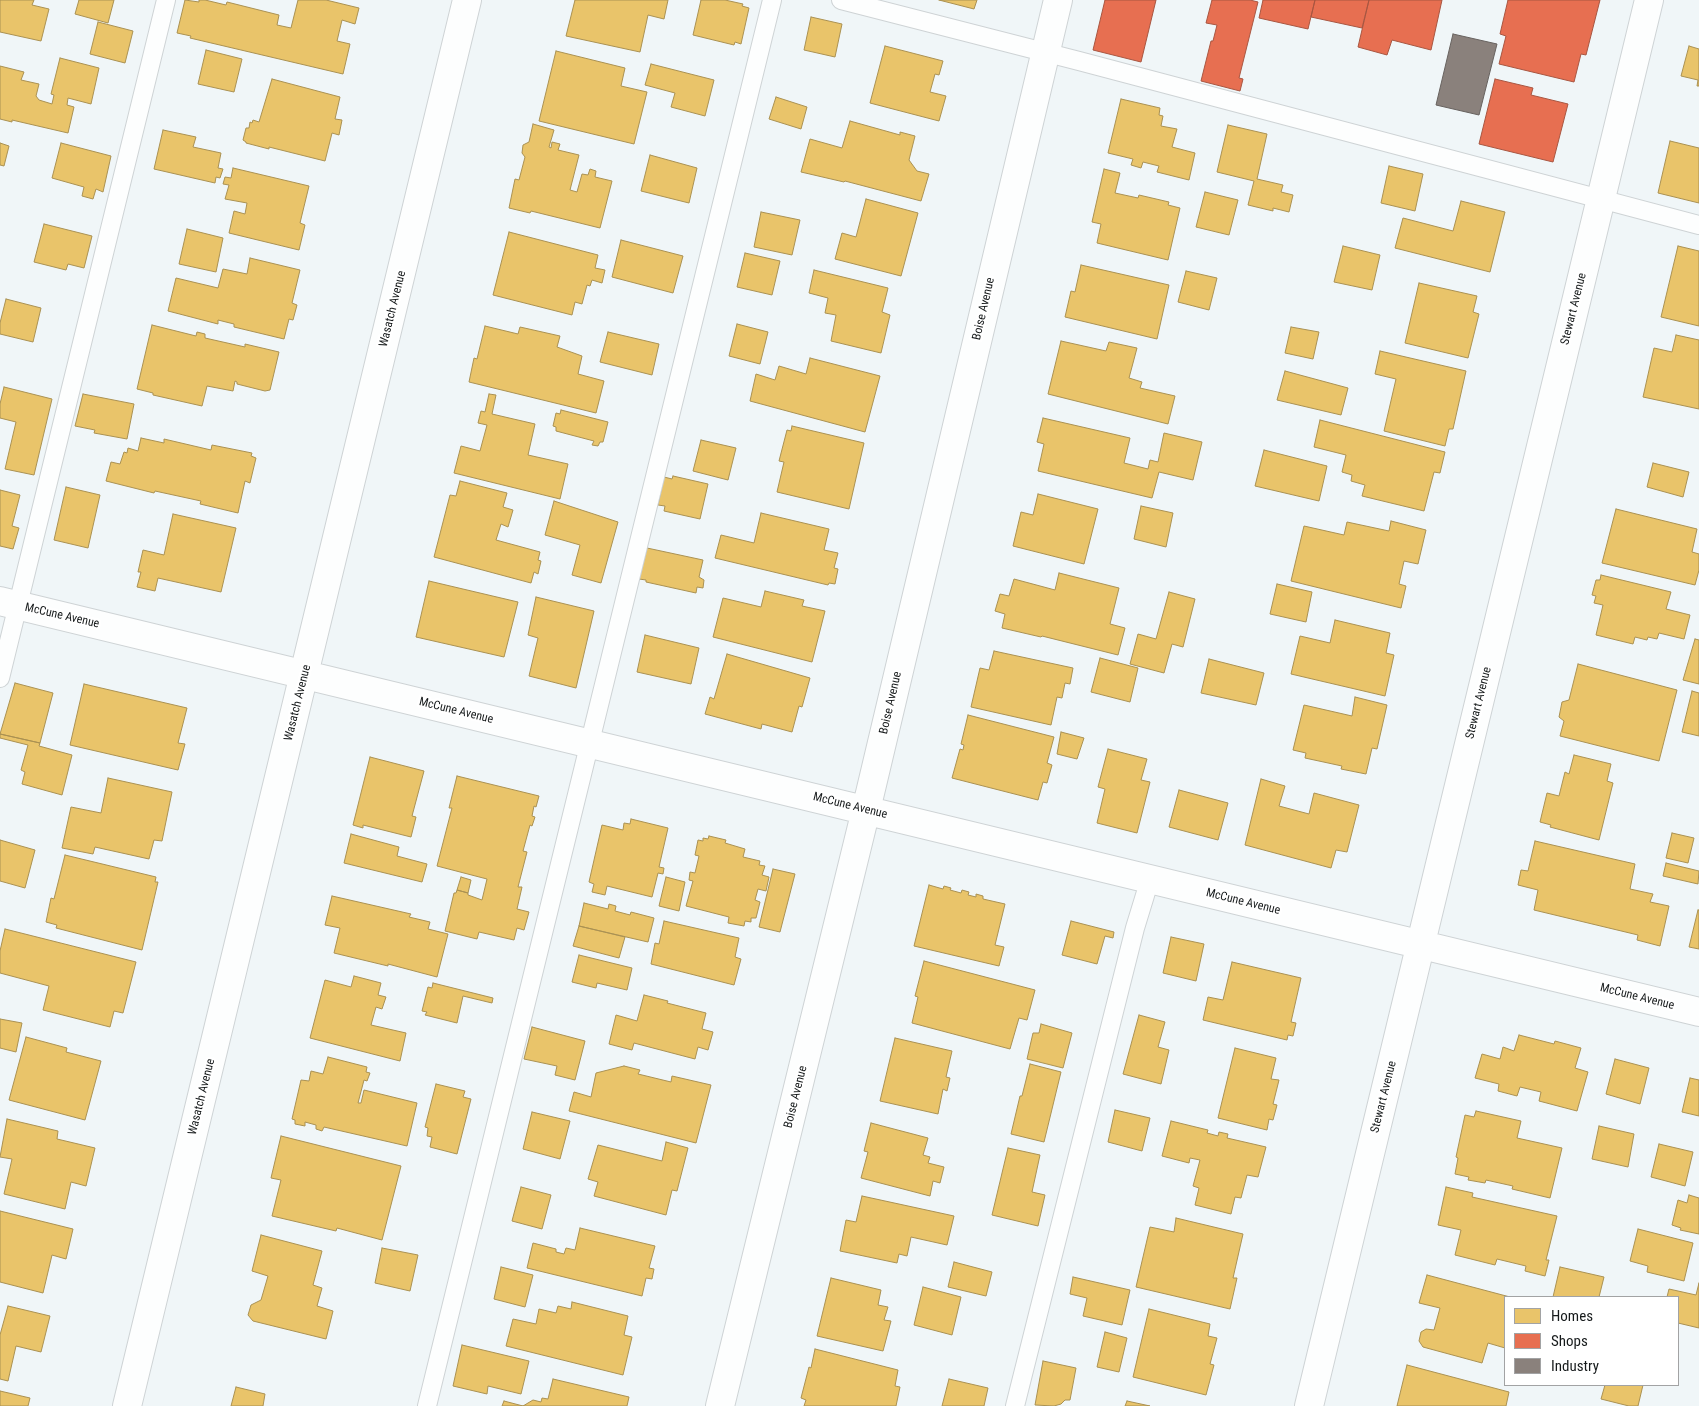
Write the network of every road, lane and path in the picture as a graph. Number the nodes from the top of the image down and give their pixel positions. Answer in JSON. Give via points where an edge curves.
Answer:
{"nodes":[{"id":1,"x":166,"y":0,"type":"edge"},
{"id":2,"x":467,"y":0,"type":"edge"},
{"id":3,"x":772,"y":0,"type":"edge"},
{"id":4,"x":841,"y":0,"type":"edge"},
{"id":5,"x":1058,"y":0,"type":"edge"},
{"id":6,"x":1649,"y":0,"type":"edge"},
{"id":7,"x":1045,"y":52,"type":"junction"},
{"id":8,"x":1600,"y":199,"type":"junction"},
{"id":9,"x":1699,"y":225,"type":"edge"},
{"id":10,"x":9,"y":603,"type":"edge"},
{"id":11,"x":305,"y":674,"type":"junction"},
{"id":12,"x":0,"y":678,"type":"edge"},
{"id":13,"x":590,"y":744,"type":"junction"},
{"id":14,"x":866,"y":810,"type":"junction"},
{"id":15,"x":1150,"y":879,"type":"junction"},
{"id":16,"x":1421,"y":945,"type":"junction"},
{"id":17,"x":1699,"y":1012,"type":"edge"},
{"id":18,"x":127,"y":1406,"type":"edge"},
{"id":19,"x":427,"y":1406,"type":"edge"},
{"id":20,"x":720,"y":1406,"type":"edge"},
{"id":21,"x":1015,"y":1406,"type":"edge"},
{"id":22,"x":1309,"y":1406,"type":"edge"}],
"edges":[{"from":1,"to":10,"type":"lane"},
{"from":2,"to":11,"type":"street","name":"Wasatch Avenue"},
{"from":3,"to":13,"type":"lane"},
{"from":4,"to":7,"type":"lane"},
{"from":5,"to":7,"type":"street","name":"Boise Avenue"},
{"from":6,"to":8,"type":"street","name":"Stewart Avenue"},
{"from":7,"to":8,"type":"lane"},
{"from":7,"to":14,"type":"street","name":"Boise Avenue"},
{"from":8,"to":9,"type":"lane"},
{"from":8,"to":16,"type":"street","name":"Stewart Avenue"},
{"from":10,"to":11,"type":"street","name":"McCune Avenue"},
{"from":10,"to":12,"type":"lane"},
{"from":11,"to":13,"type":"street","name":"McCune Avenue"},
{"from":11,"to":18,"type":"street","name":"Wasatch Avenue"},
{"from":13,"to":14,"type":"street","name":"McCune Avenue"},
{"from":13,"to":19,"type":"lane"},
{"from":14,"to":15,"type":"street","name":"McCune Avenue"},
{"from":14,"to":20,"type":"street","name":"Boise Avenue"},
{"from":15,"to":16,"type":"street","name":"McCune Avenue"},
{"from":15,"to":21,"type":"lane"},
{"from":16,"to":17,"type":"street","name":"McCune Avenue"},
{"from":16,"to":22,"type":"street","name":"Stewart Avenue"}]}
